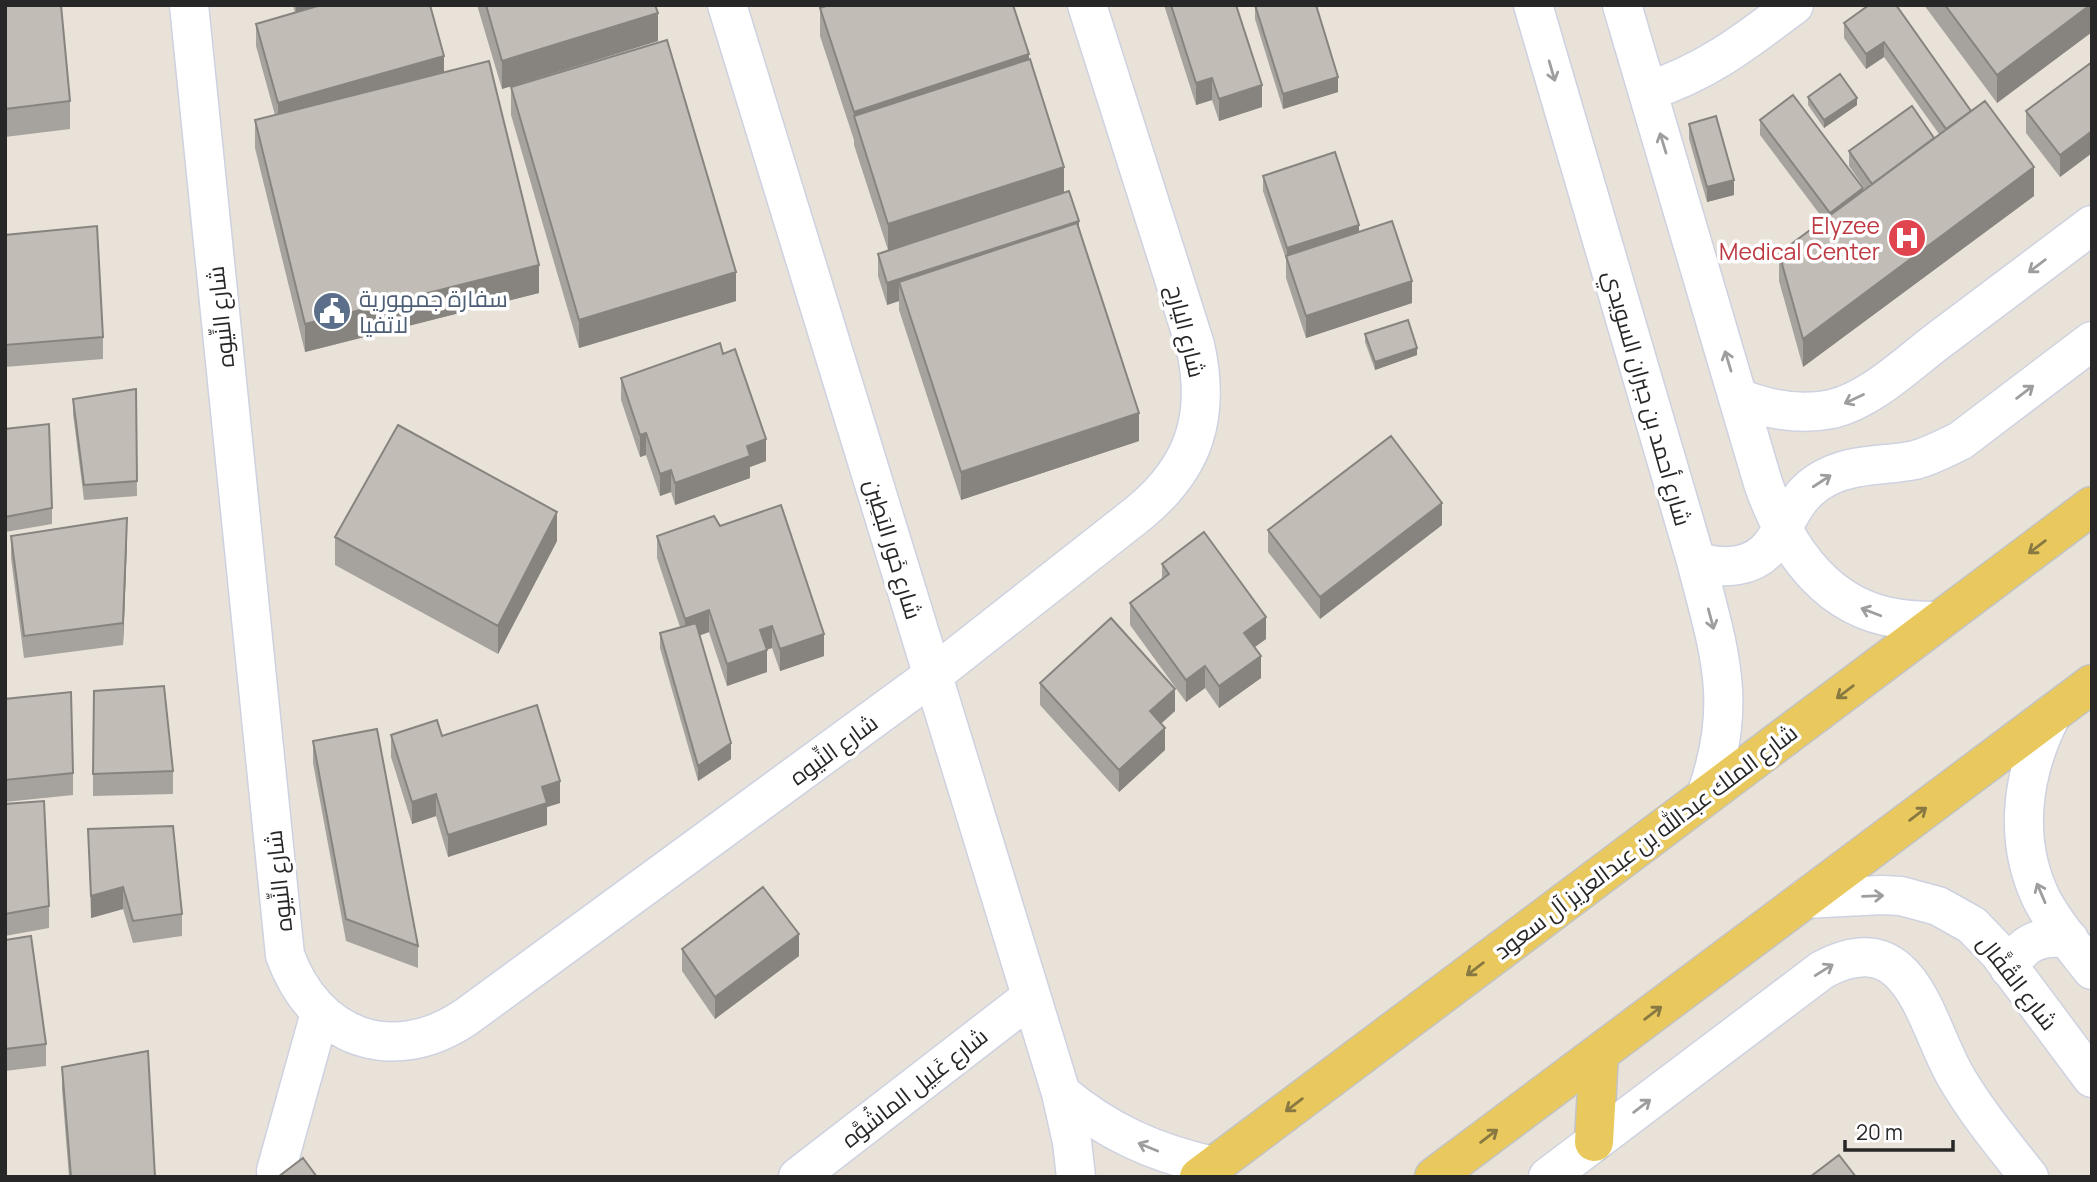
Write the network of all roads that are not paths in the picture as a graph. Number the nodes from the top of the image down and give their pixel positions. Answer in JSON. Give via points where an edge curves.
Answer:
{"nodes":[{"id":1,"x":189,"y":5,"type":"edge"},
{"id":2,"x":727,"y":5,"type":"edge"},
{"id":3,"x":1087,"y":5,"type":"edge"},
{"id":4,"x":1533,"y":5,"type":"edge"},
{"id":5,"x":1622,"y":5,"type":"edge"},
{"id":6,"x":1794,"y":5,"type":"edge"},
{"id":7,"x":1648,"y":91,"type":"junction"},
{"id":8,"x":2092,"y":225,"type":"edge"},
{"id":9,"x":2092,"y":341,"type":"edge"},
{"id":10,"x":1739,"y":398,"type":"junction"},
{"id":11,"x":2092,"y":506,"type":"edge"},
{"id":12,"x":1780,"y":528,"type":"junction"},
{"id":13,"x":1696,"y":561,"type":"junction"},
{"id":14,"x":1938,"y":621,"type":"junction"},
{"id":15,"x":933,"y":675,"type":"junction"},
{"id":16,"x":2092,"y":684,"type":"edge"},
{"id":17,"x":2052,"y":714,"type":"junction"},
{"id":18,"x":1706,"y":795,"type":"junction"},
{"id":19,"x":1805,"y":899,"type":"junction"},
{"id":20,"x":2069,"y":939,"type":"junction"},
{"id":21,"x":2009,"y":968,"type":"junction"},
{"id":22,"x":2092,"y":970,"type":"edge"},
{"id":23,"x":1031,"y":997,"type":"junction"},
{"id":24,"x":320,"y":1013,"type":"junction"},
{"id":25,"x":1599,"y":1054,"type":"junction"},
{"id":26,"x":2092,"y":1078,"type":"edge"},
{"id":27,"x":1061,"y":1093,"type":"junction"},
{"id":28,"x":1594,"y":1142,"type":"junction"},
{"id":29,"x":819,"y":1170,"type":"edge"},
{"id":30,"x":276,"y":1171,"type":"dead end"},
{"id":31,"x":1206,"y":1171,"type":"edge"},
{"id":32,"x":1076,"y":1177,"type":"edge"},
{"id":33,"x":1434,"y":1177,"type":"edge"},
{"id":34,"x":1548,"y":1177,"type":"edge"},
{"id":35,"x":2029,"y":1177,"type":"edge"}],
"edges":[{"from":1,"to":24,"type":"street","name":"شارع النِّيوه","via":[[285,955],[299,987]]},
{"from":2,"to":15,"type":"street","name":"شارع خَور البَطِين"},
{"from":3,"to":15,"type":"street","name":"شارع اليارِح","via":[[1195,345],[1202,391],[1195,438],[1186,460],[1158,498]]},
{"from":4,"to":13,"type":"street","name":"شارع أحمد بن جبران السويدي","one_way":true},
{"from":5,"to":7,"type":"street"},
{"from":6,"to":7,"type":"street","via":[[1726,56]]},
{"from":10,"to":7,"type":"street","one_way":true},
{"from":8,"to":10,"type":"street","one_way":true,"via":[[1856,400],[1810,412],[1786,412]]},
{"from":12,"to":9,"type":"street","one_way":true,"via":[[1816,483],[1853,467],[1939,452]]},
{"from":10,"to":12,"type":"street"},
{"from":11,"to":14,"type":"main road","name":"شارع الملك عبدالله بن عبدالعزيز آل سعود","one_way":true},
{"from":12,"to":13,"type":"street","via":[[1773,543],[1746,563],[1729,567]]},
{"from":14,"to":12,"type":"street","one_way":true,"via":[[1883,616],[1857,606],[1817,578]]},
{"from":13,"to":18,"type":"street","name":"شارع أحمد بن جبران السويدي","one_way":true,"via":[[1719,648],[1725,695],[1721,746]]},
{"from":14,"to":18,"type":"main road","name":"شارع الملك عبدالله بن عبدالعزيز آل سعود","one_way":true},
{"from":15,"to":23,"type":"street","name":"شارع خَور البَطِين"},
{"from":15,"to":24,"type":"street","name":"شارع النِّيوه","via":[[448,1030],[426,1038],[381,1041],[359,1036]]},
{"from":16,"to":17,"type":"main road"},
{"from":19,"to":17,"type":"main road","one_way":true},
{"from":20,"to":17,"type":"street","one_way":true,"via":[[2042,898],[2024,830],[2030,763]]},
{"from":18,"to":31,"type":"main road","name":"شارع الملك عبدالله بن عبدالعزيز آل سعود","one_way":true},
{"from":19,"to":21,"type":"street","name":"شارع القُفَّال","one_way":true,"via":[[1882,895],[1938,906],[1972,925]]},
{"from":25,"to":19,"type":"main road","one_way":true},
{"from":20,"to":21,"type":"street","via":[[2033,941]]},
{"from":20,"to":22,"type":"street"},
{"from":21,"to":26,"type":"street","name":"شارع القُفَّال"},
{"from":23,"to":27,"type":"street","name":"شارع خَور البَطِين"},
{"from":23,"to":29,"type":"street","name":"شارع غَلِيل الماشُوَّه"},
{"from":24,"to":30,"type":"street"},
{"from":25,"to":28,"type":"main road"},
{"from":33,"to":25,"type":"main road","one_way":true},
{"from":31,"to":27,"type":"street","one_way":true,"via":[[1100,1123]]},
{"from":27,"to":32,"type":"street","name":"شارع خَور البَطِين"},
{"from":28,"to":34,"type":"street"},
{"from":28,"to":35,"type":"street","one_way":true,"via":[[1822,970],[1856,957],[1893,966],[1913,986],[1962,1086]]}]}
